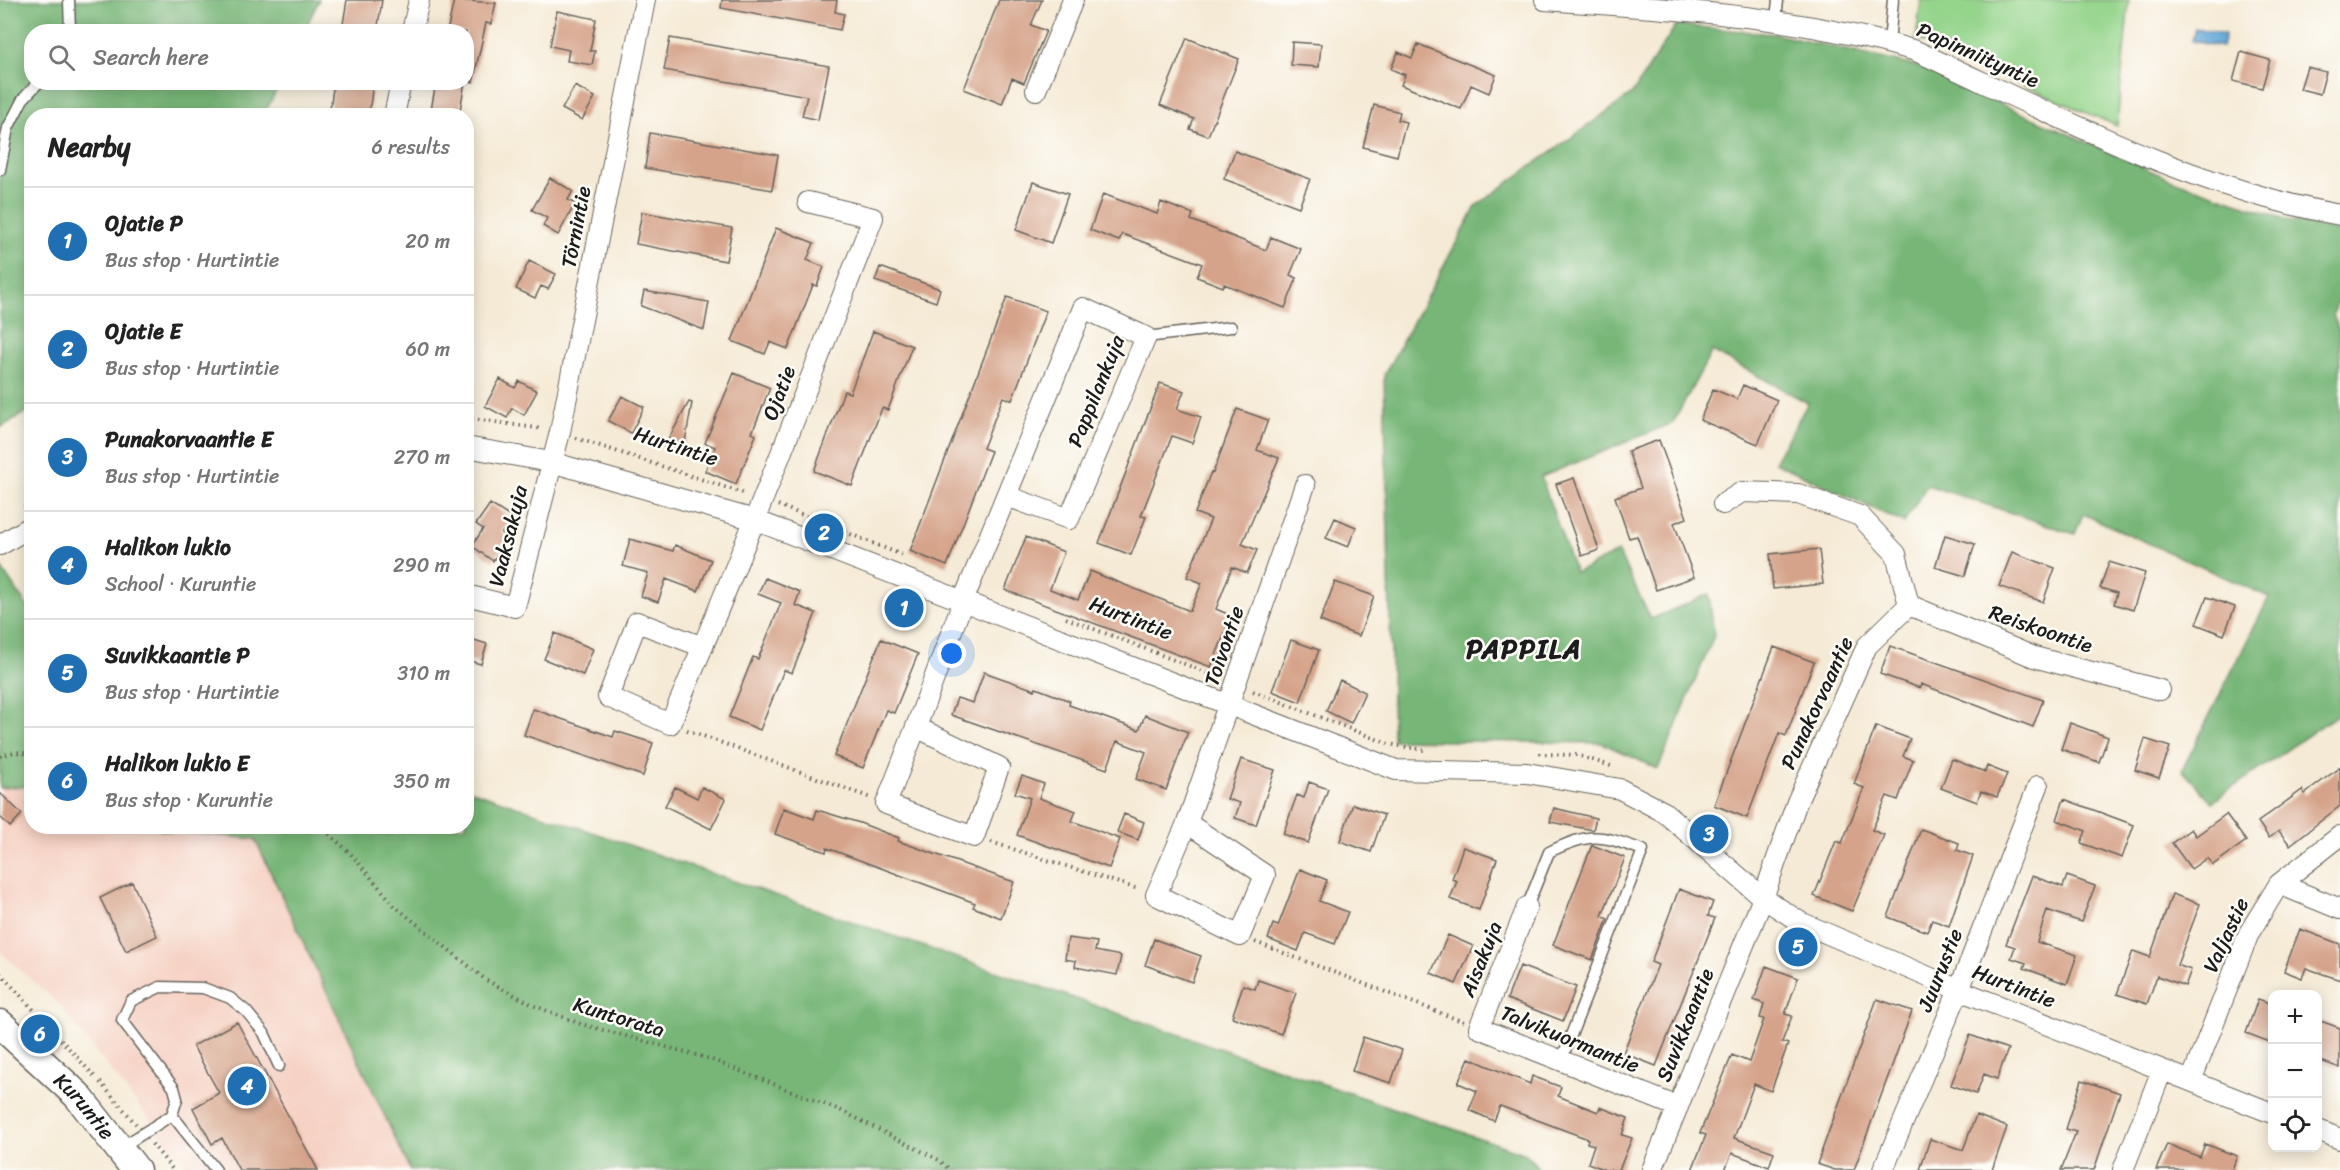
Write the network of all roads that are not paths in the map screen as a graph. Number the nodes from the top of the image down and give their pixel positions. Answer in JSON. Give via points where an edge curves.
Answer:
{"nodes":[{"id":1,"x":69,"y":0,"type":"edge"},
{"id":2,"x":419,"y":0,"type":"edge"},
{"id":3,"x":645,"y":0,"type":"edge"},
{"id":4,"x":1073,"y":0,"type":"edge"},
{"id":5,"x":1545,"y":0,"type":"edge"},
{"id":6,"x":1893,"y":0,"type":"edge"},
{"id":7,"x":1777,"y":10,"type":"edge"},
{"id":8,"x":70,"y":24,"type":"edge"},
{"id":9,"x":414,"y":24,"type":"edge"},
{"id":10,"x":1889,"y":43,"type":"junction"},
{"id":11,"x":31,"y":90,"type":"edge"},
{"id":12,"x":399,"y":90,"type":"edge"},
{"id":13,"x":1036,"y":90,"type":"dead end"},
{"id":14,"x":396,"y":108,"type":"edge"},
{"id":15,"x":0,"y":170,"type":"edge"},
{"id":16,"x":808,"y":202,"type":"dead end"},
{"id":17,"x":2340,"y":215,"type":"edge"},
{"id":18,"x":1231,"y":327,"type":"dead end"},
{"id":19,"x":1146,"y":337,"type":"junction"},
{"id":20,"x":474,"y":448,"type":"edge"},
{"id":21,"x":550,"y":462,"type":"junction"},
{"id":22,"x":1305,"y":484,"type":"dead end"},
{"id":23,"x":1007,"y":496,"type":"junction"},
{"id":24,"x":1723,"y":504,"type":"dead end"},
{"id":25,"x":755,"y":520,"type":"junction"},
{"id":26,"x":24,"y":531,"type":"edge"},
{"id":27,"x":0,"y":545,"type":"edge"},
{"id":28,"x":474,"y":597,"type":"edge"},
{"id":29,"x":963,"y":601,"type":"junction"},
{"id":30,"x":1909,"y":606,"type":"junction"},
{"id":31,"x":703,"y":647,"type":"junction"},
{"id":32,"x":2160,"y":690,"type":"dead end"},
{"id":33,"x":1229,"y":705,"type":"junction"},
{"id":34,"x":916,"y":727,"type":"junction"},
{"id":35,"x":2038,"y":786,"type":"dead end"},
{"id":36,"x":1187,"y":823,"type":"junction"},
{"id":37,"x":2340,"y":836,"type":"edge"},
{"id":38,"x":2279,"y":884,"type":"junction"},
{"id":39,"x":1763,"y":898,"type":"junction"},
{"id":40,"x":1527,"y":907,"type":"joint"},
{"id":41,"x":2340,"y":909,"type":"edge"},
{"id":42,"x":1959,"y":990,"type":"junction"},
{"id":43,"x":0,"y":1024,"type":"edge"},
{"id":44,"x":1479,"y":1028,"type":"joint"},
{"id":45,"x":1561,"y":1061,"type":"junction"},
{"id":46,"x":279,"y":1066,"type":"dead end"},
{"id":47,"x":2162,"y":1070,"type":"junction"},
{"id":48,"x":2191,"y":1081,"type":"junction"},
{"id":49,"x":1678,"y":1107,"type":"junction"},
{"id":50,"x":2268,"y":1111,"type":"edge"},
{"id":51,"x":172,"y":1114,"type":"junction"},
{"id":52,"x":2322,"y":1132,"type":"edge"},
{"id":53,"x":2340,"y":1139,"type":"edge"},
{"id":54,"x":128,"y":1159,"type":"edge"},
{"id":55,"x":216,"y":1170,"type":"edge"},
{"id":56,"x":1652,"y":1170,"type":"edge"},
{"id":57,"x":1884,"y":1170,"type":"edge"},
{"id":58,"x":2123,"y":1170,"type":"edge"}],
"edges":[{"from":1,"to":8,"type":"lane"},
{"from":2,"to":9,"type":"street"},
{"from":3,"to":21,"type":"street","name":"Törnintie","via":[[560,432]]},
{"from":4,"to":13,"type":"street"},
{"from":5,"to":7,"type":"street","name":"Papinniityntie"},
{"from":6,"to":10,"type":"lane"},
{"from":7,"to":10,"type":"street","name":"Papinniityntie"},
{"from":10,"to":17,"type":"street","name":"Papinniityntie","via":[[1916,51],[2167,164],[2288,206]]},
{"from":11,"to":15,"type":"lane","via":[[8,128]]},
{"from":12,"to":14,"type":"street"},
{"from":16,"to":25,"type":"street","name":"Ojatie","via":[[873,218]]},
{"from":18,"to":19,"type":"lane"},
{"from":19,"to":23,"type":"street","name":"Pappilankuja","via":[[1069,519]]},
{"from":19,"to":23,"type":"street","name":"Pappilankuja","via":[[1083,308]]},
{"from":20,"to":21,"type":"street","name":"Hurtintie"},
{"from":21,"to":25,"type":"street","name":"Hurtintie"},
{"from":21,"to":28,"type":"street","name":"Vaaksakuja","via":[[515,607]]},
{"from":22,"to":33,"type":"street","name":"Toivontie"},
{"from":23,"to":29,"type":"street","name":"Pappilankuja"},
{"from":24,"to":30,"type":"street","via":[[1742,492],[1798,494],[1860,516],[1896,554]]},
{"from":25,"to":29,"type":"street","name":"Hurtintie"},
{"from":25,"to":31,"type":"street","name":"Ojatie"},
{"from":26,"to":27,"type":"street"},
{"from":29,"to":33,"type":"street","name":"Hurtintie"},
{"from":29,"to":34,"type":"street","name":"Pappilankuja"},
{"from":30,"to":32,"type":"street","name":"Reiskoontie","via":[[2034,657]]},
{"from":30,"to":39,"type":"street","name":"Punakorvaantie","via":[[1867,646],[1797,802]]},
{"from":31,"to":31,"type":"street","name":"Ojatie","via":[[670,724],[608,697],[637,622]]},
{"from":33,"to":36,"type":"street","name":"Toivontie"},
{"from":33,"to":39,"type":"street","name":"Hurtintie","via":[[1396,770],[1527,773],[1620,789],[1664,812]]},
{"from":34,"to":34,"type":"street","name":"Pappilankuja","via":[[999,767],[974,837],[886,804]]},
{"from":35,"to":42,"type":"street","name":"Juurustie"},
{"from":36,"to":36,"type":"street","name":"Toivontie","via":[[1265,874],[1240,936],[1156,895]]},
{"from":37,"to":38,"type":"street","name":"Valjastie"},
{"from":38,"to":41,"type":"street"},
{"from":38,"to":48,"type":"street","name":"Valjastie","via":[[2249,933]]},
{"from":39,"to":42,"type":"street","name":"Hurtintie","via":[[1800,922]]},
{"from":39,"to":49,"type":"street","name":"Suvikkaantie"},
{"from":40,"to":44,"type":"street","name":"Aisakuja"},
{"from":40,"to":45,"type":"lane","via":[[1549,852],[1564,844],[1602,836],[1643,850]]},
{"from":42,"to":47,"type":"street","name":"Hurtintie"},
{"from":42,"to":57,"type":"street","name":"Juurustie"},
{"from":43,"to":54,"type":"street","name":"Kuruntie","via":[[77,1095]]},
{"from":44,"to":45,"type":"street","name":"Talvikuormantie"},
{"from":45,"to":49,"type":"street","name":"Talvikuormantie"},
{"from":46,"to":51,"type":"lane","via":[[264,1034],[230,998],[203,988],[160,987],[131,1001],[122,1020],[174,1088],[177,1099]]},
{"from":47,"to":48,"type":"street","name":"Hurtintie"},
{"from":47,"to":58,"type":"street"},
{"from":48,"to":50,"type":"street","name":"Hurtintie"},
{"from":49,"to":56,"type":"street","name":"Suvikkaantie"},
{"from":51,"to":54,"type":"lane"},
{"from":51,"to":55,"type":"lane"},
{"from":52,"to":53,"type":"street"}]}
